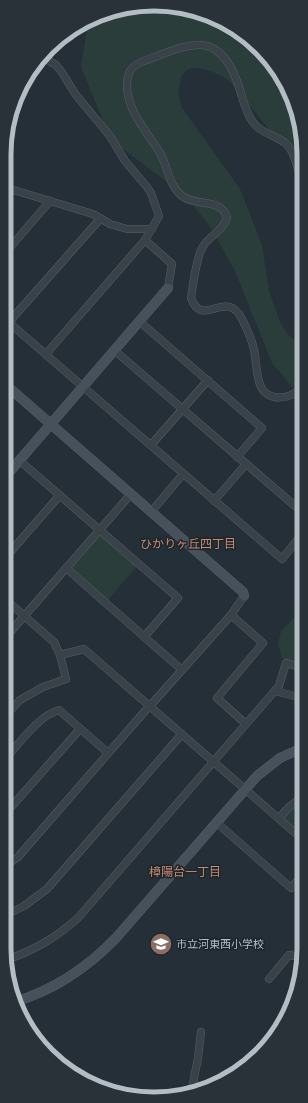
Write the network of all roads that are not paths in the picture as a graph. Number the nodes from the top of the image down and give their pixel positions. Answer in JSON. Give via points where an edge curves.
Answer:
{"nodes":[{"id":1,"x":47,"y":59,"type":"edge"},
{"id":2,"x":297,"y":170,"type":"edge"},
{"id":3,"x":11,"y":189,"type":"edge"},
{"id":4,"x":50,"y":201,"type":"junction"},
{"id":5,"x":100,"y":219,"type":"junction"},
{"id":6,"x":152,"y":229,"type":"junction"},
{"id":7,"x":145,"y":240,"type":"junction"},
{"id":8,"x":11,"y":246,"type":"edge"},
{"id":9,"x":168,"y":288,"type":"joint"},
{"id":10,"x":11,"y":318,"type":"edge"},
{"id":11,"x":139,"y":321,"type":"junction"},
{"id":12,"x":11,"y":324,"type":"edge"},
{"id":13,"x":114,"y":350,"type":"junction"},
{"id":14,"x":46,"y":354,"type":"junction"},
{"id":15,"x":208,"y":380,"type":"junction"},
{"id":16,"x":84,"y":387,"type":"junction"},
{"id":17,"x":297,"y":392,"type":"edge"},
{"id":18,"x":11,"y":393,"type":"edge"},
{"id":19,"x":183,"y":409,"type":"junction"},
{"id":20,"x":51,"y":424,"type":"junction"},
{"id":21,"x":151,"y":445,"type":"junction"},
{"id":22,"x":238,"y":457,"type":"junction"},
{"id":23,"x":19,"y":460,"type":"junction"},
{"id":24,"x":246,"y":464,"type":"junction"},
{"id":25,"x":11,"y":470,"type":"edge"},
{"id":26,"x":183,"y":474,"type":"junction"},
{"id":27,"x":131,"y":494,"type":"junction"},
{"id":28,"x":60,"y":495,"type":"junction"},
{"id":29,"x":214,"y":501,"type":"junction"},
{"id":30,"x":297,"y":508,"type":"edge"},
{"id":31,"x":151,"y":512,"type":"junction"},
{"id":32,"x":100,"y":530,"type":"junction"},
{"id":33,"x":297,"y":540,"type":"edge"},
{"id":34,"x":11,"y":551,"type":"edge"},
{"id":35,"x":66,"y":568,"type":"junction"},
{"id":36,"x":244,"y":596,"type":"joint"},
{"id":37,"x":11,"y":604,"type":"edge"},
{"id":38,"x":230,"y":615,"type":"junction"},
{"id":39,"x":24,"y":616,"type":"junction"},
{"id":40,"x":11,"y":631,"type":"edge"},
{"id":41,"x":144,"y":637,"type":"junction"},
{"id":42,"x":60,"y":655,"type":"junction"},
{"id":43,"x":297,"y":666,"type":"edge"},
{"id":44,"x":182,"y":670,"type":"junction"},
{"id":45,"x":275,"y":691,"type":"junction"},
{"id":46,"x":297,"y":697,"type":"edge"},
{"id":47,"x":150,"y":706,"type":"junction"},
{"id":48,"x":11,"y":710,"type":"edge"},
{"id":49,"x":246,"y":724,"type":"junction"},
{"id":50,"x":80,"y":729,"type":"junction"},
{"id":51,"x":182,"y":734,"type":"junction"},
{"id":52,"x":297,"y":750,"type":"edge"},
{"id":53,"x":11,"y":752,"type":"edge"},
{"id":54,"x":108,"y":753,"type":"junction"},
{"id":55,"x":214,"y":762,"type":"junction"},
{"id":56,"x":245,"y":789,"type":"junction"},
{"id":57,"x":297,"y":801,"type":"edge"},
{"id":58,"x":11,"y":808,"type":"edge"},
{"id":59,"x":279,"y":818,"type":"junction"},
{"id":60,"x":217,"y":823,"type":"junction"},
{"id":61,"x":297,"y":834,"type":"edge"},
{"id":62,"x":11,"y":862,"type":"edge"},
{"id":63,"x":297,"y":881,"type":"edge"},
{"id":64,"x":11,"y":912,"type":"edge"},
{"id":65,"x":297,"y":957,"type":"edge"},
{"id":66,"x":11,"y":958,"type":"edge"},
{"id":67,"x":269,"y":979,"type":"dead end"},
{"id":68,"x":21,"y":1000,"type":"edge"},
{"id":69,"x":201,"y":1032,"type":"dead end"},
{"id":70,"x":192,"y":1087,"type":"edge"}],
"edges":[{"from":1,"to":6,"type":"street","via":[[61,71],[76,95],[110,136],[125,161],[151,193],[159,216]]},
{"from":2,"to":17,"type":"street","via":[[293,156],[285,143],[259,129],[253,121],[243,104],[233,71],[220,52],[202,45],[186,46],[141,62],[129,71],[127,88],[132,110],[161,154],[176,189],[189,200],[217,205],[227,216],[223,226],[206,242],[200,252],[190,298],[192,303],[204,311],[232,307],[241,318],[252,343],[262,389],[272,397],[285,397]]},
{"from":3,"to":4,"type":"street"},
{"from":4,"to":5,"type":"street","via":[[93,214]]},
{"from":4,"to":8,"type":"street"},
{"from":5,"to":6,"type":"street","via":[[126,229]]},
{"from":5,"to":10,"type":"street"},
{"from":6,"to":7,"type":"street"},
{"from":7,"to":9,"type":"street","via":[[172,264]]},
{"from":7,"to":14,"type":"street"},
{"from":9,"to":11,"type":"street"},
{"from":11,"to":13,"type":"street"},
{"from":11,"to":15,"type":"street"},
{"from":12,"to":14,"type":"street"},
{"from":13,"to":16,"type":"street"},
{"from":13,"to":19,"type":"street"},
{"from":14,"to":16,"type":"street"},
{"from":15,"to":19,"type":"street"},
{"from":15,"to":22,"type":"street","via":[[262,428]]},
{"from":16,"to":20,"type":"street"},
{"from":16,"to":21,"type":"street"},
{"from":18,"to":20,"type":"street"},
{"from":19,"to":21,"type":"street"},
{"from":19,"to":22,"type":"street"},
{"from":20,"to":23,"type":"street"},
{"from":20,"to":27,"type":"street"},
{"from":21,"to":26,"type":"street"},
{"from":22,"to":24,"type":"street"},
{"from":23,"to":25,"type":"street"},
{"from":23,"to":28,"type":"street"},
{"from":24,"to":29,"type":"street"},
{"from":24,"to":30,"type":"street"},
{"from":26,"to":29,"type":"street"},
{"from":26,"to":31,"type":"street"},
{"from":27,"to":31,"type":"street"},
{"from":27,"to":32,"type":"street"},
{"from":28,"to":32,"type":"street"},
{"from":28,"to":34,"type":"street"},
{"from":29,"to":33,"type":"street","via":[[282,559]]},
{"from":31,"to":36,"type":"street","via":[[243,592]]},
{"from":32,"to":35,"type":"street"},
{"from":32,"to":41,"type":"street","via":[[178,598]]},
{"from":35,"to":39,"type":"street"},
{"from":35,"to":41,"type":"street"},
{"from":36,"to":38,"type":"street"},
{"from":37,"to":39,"type":"street"},
{"from":38,"to":44,"type":"street"},
{"from":38,"to":49,"type":"street","via":[[263,643],[216,698]]},
{"from":39,"to":40,"type":"street"},
{"from":39,"to":42,"type":"street","via":[[54,642]]},
{"from":41,"to":44,"type":"street"},
{"from":42,"to":47,"type":"street","via":[[84,649]]},
{"from":42,"to":48,"type":"street","via":[[66,679],[43,687],[20,700]]},
{"from":43,"to":45,"type":"street","via":[[286,663]]},
{"from":44,"to":47,"type":"street"},
{"from":45,"to":46,"type":"street"},
{"from":45,"to":49,"type":"street"},
{"from":47,"to":51,"type":"street"},
{"from":47,"to":54,"type":"street"},
{"from":49,"to":55,"type":"street"},
{"from":50,"to":53,"type":"street","via":[[59,710],[53,712],[42,718]]},
{"from":50,"to":54,"type":"street"},
{"from":50,"to":58,"type":"street"},
{"from":51,"to":55,"type":"street"},
{"from":51,"to":64,"type":"street","via":[[46,889]]},
{"from":52,"to":56,"type":"street","via":[[280,758]]},
{"from":54,"to":62,"type":"street"},
{"from":55,"to":56,"type":"street"},
{"from":55,"to":66,"type":"street","via":[[78,918],[42,945]]},
{"from":56,"to":59,"type":"street"},
{"from":56,"to":60,"type":"street"},
{"from":57,"to":59,"type":"street"},
{"from":59,"to":61,"type":"street"},
{"from":60,"to":63,"type":"street","via":[[291,888]]},
{"from":60,"to":68,"type":"street","via":[[93,961],[51,988]]},
{"from":65,"to":67,"type":"street","via":[[289,956]]},
{"from":69,"to":70,"type":"street"}]}
